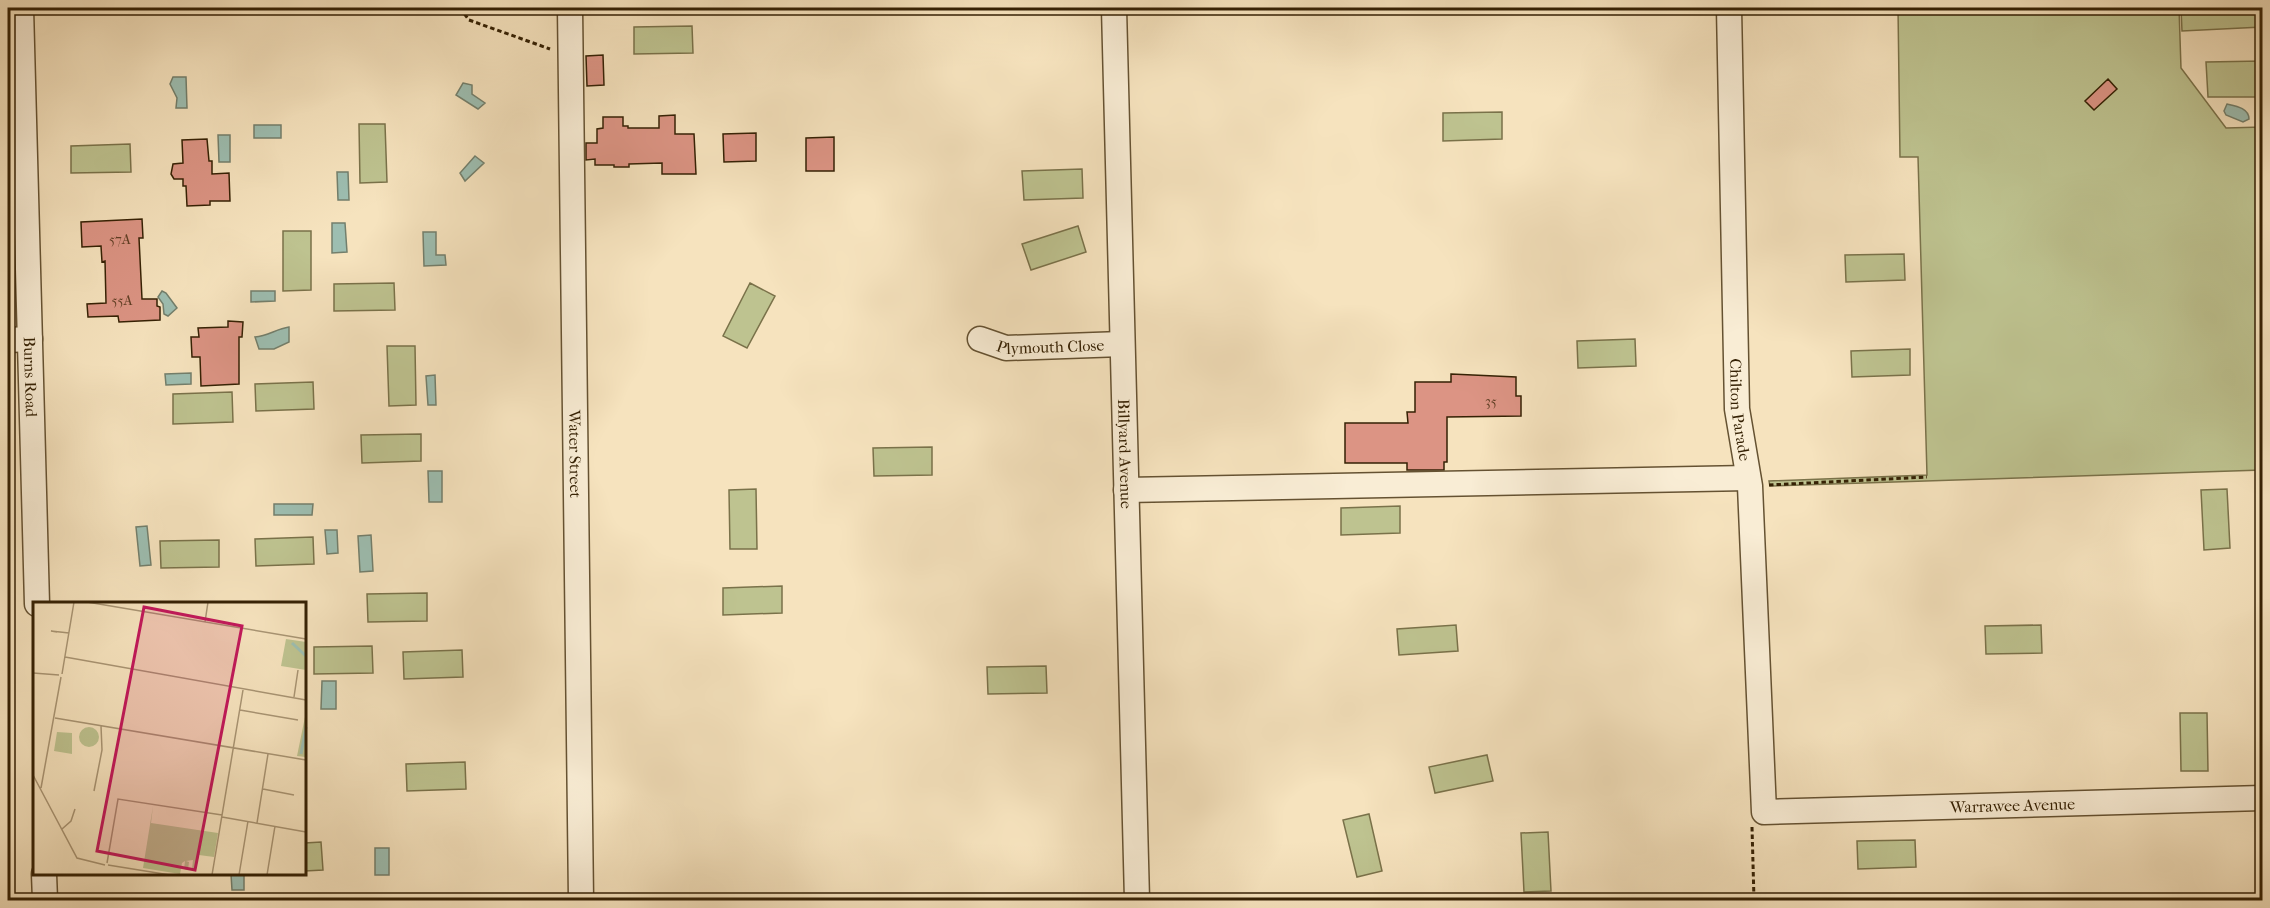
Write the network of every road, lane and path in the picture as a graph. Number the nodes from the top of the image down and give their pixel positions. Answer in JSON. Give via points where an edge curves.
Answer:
{"nodes":[{"id":1,"x":21,"y":8,"type":"edge"},
{"id":2,"x":460,"y":8,"type":"edge"},
{"id":3,"x":570,"y":8,"type":"edge"},
{"id":4,"x":1114,"y":8,"type":"edge"},
{"id":5,"x":1729,"y":8,"type":"edge"},
{"id":6,"x":555,"y":51,"type":"dead end"},
{"id":7,"x":980,"y":339,"type":"dead end"},
{"id":8,"x":19,"y":340,"type":"edge"},
{"id":9,"x":1122,"y":344,"type":"junction"},
{"id":10,"x":1927,"y":477,"type":"dead end"},
{"id":11,"x":1749,"y":482,"type":"junction"},
{"id":12,"x":1126,"y":490,"type":"junction"},
{"id":13,"x":37,"y":602,"type":"edge"},
{"id":14,"x":2262,"y":798,"type":"edge"},
{"id":15,"x":1764,"y":812,"type":"junction"},
{"id":16,"x":44,"y":875,"type":"edge"},
{"id":17,"x":45,"y":900,"type":"edge"},
{"id":18,"x":581,"y":900,"type":"edge"},
{"id":19,"x":1137,"y":900,"type":"edge"},
{"id":20,"x":1754,"y":900,"type":"edge"}],
"edges":[{"from":1,"to":8,"type":"street","name":"Burns Road"},
{"from":2,"to":6,"type":"path","via":[[469,20]]},
{"from":3,"to":18,"type":"street","name":"Water Street"},
{"from":4,"to":9,"type":"street","name":"Billyard Avenue"},
{"from":5,"to":11,"type":"street","name":"Chilton Parade","via":[[1737,409]]},
{"from":7,"to":9,"type":"street","name":"Plymouth Close","via":[[1006,348]]},
{"from":8,"to":13,"type":"street","name":"Burns Road"},
{"from":9,"to":12,"type":"street","name":"Billyard Avenue"},
{"from":10,"to":11,"type":"path"},
{"from":11,"to":12,"type":"street"},
{"from":11,"to":15,"type":"street","name":"Chilton Parade"},
{"from":12,"to":19,"type":"street","name":"Billyard Avenue"},
{"from":14,"to":15,"type":"street","name":"Warrawee Avenue"},
{"from":15,"to":20,"type":"path","via":[[1752,826]]},
{"from":16,"to":17,"type":"street"}]}
